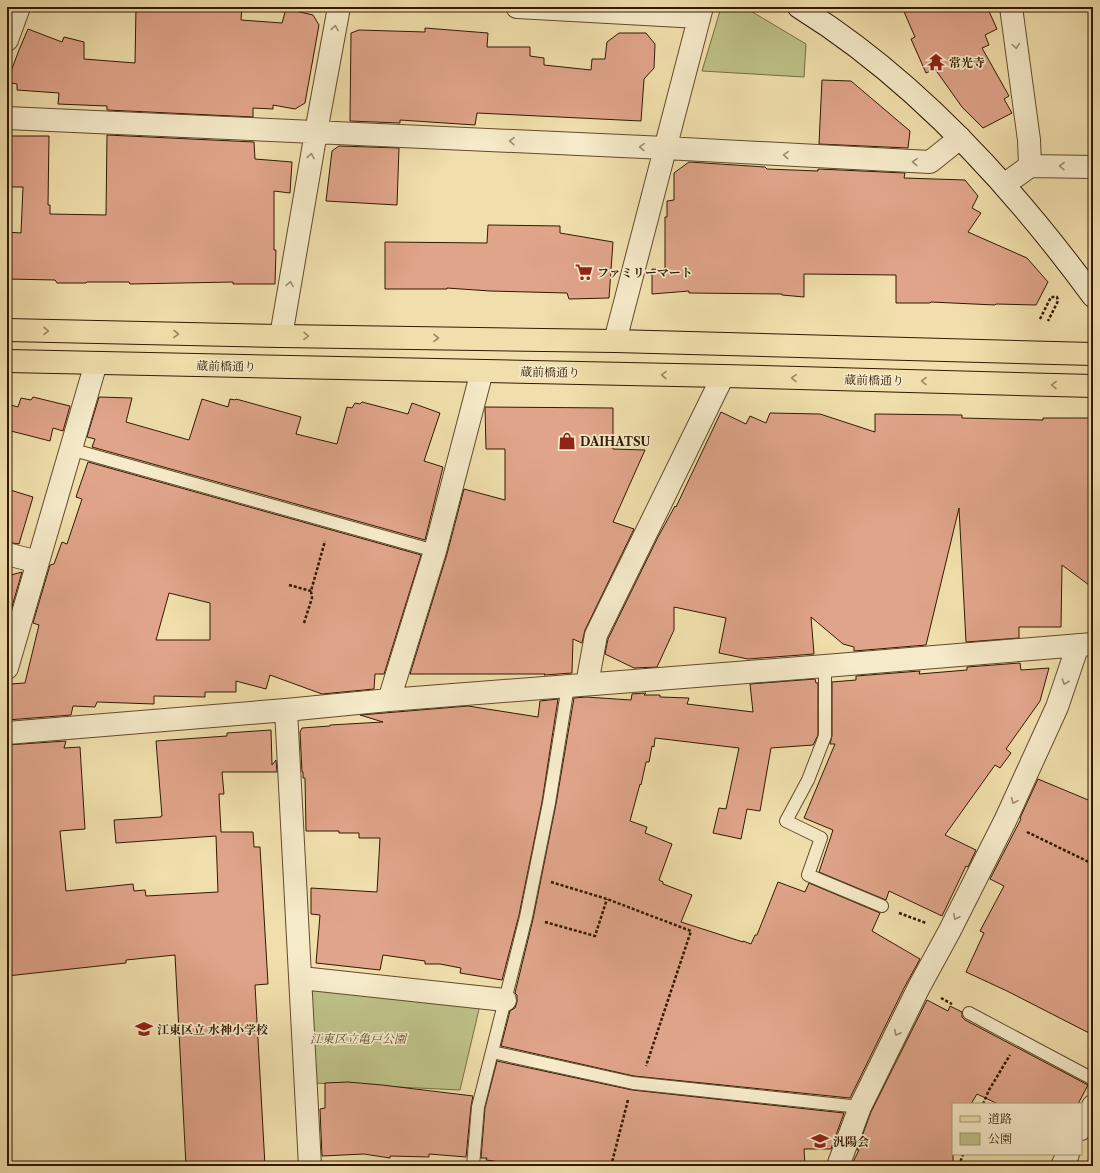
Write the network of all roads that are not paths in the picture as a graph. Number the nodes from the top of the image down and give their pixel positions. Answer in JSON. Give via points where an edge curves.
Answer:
{"nodes":[{"id":1,"x":19,"y":7,"type":"edge"},
{"id":2,"x":338,"y":7,"type":"edge"},
{"id":3,"x":517,"y":7,"type":"edge"},
{"id":4,"x":799,"y":7,"type":"edge"},
{"id":5,"x":1010,"y":7,"type":"edge"},
{"id":6,"x":701,"y":12,"type":"edge"},
{"id":7,"x":7,"y":40,"type":"edge"},
{"id":8,"x":7,"y":118,"type":"edge"},
{"id":9,"x":316,"y":132,"type":"junction"},
{"id":10,"x":960,"y":138,"type":"junction"},
{"id":11,"x":665,"y":148,"type":"junction"},
{"id":12,"x":1030,"y":166,"type":"junction"},
{"id":13,"x":1093,"y":167,"type":"edge"},
{"id":14,"x":1004,"y":185,"type":"junction"},
{"id":15,"x":1093,"y":296,"type":"edge"},
{"id":16,"x":7,"y":330,"type":"edge"},
{"id":17,"x":281,"y":336,"type":"junction"},
{"id":18,"x":615,"y":341,"type":"junction"},
{"id":19,"x":1093,"y":354,"type":"edge"},
{"id":20,"x":7,"y":361,"type":"edge"},
{"id":21,"x":96,"y":363,"type":"junction"},
{"id":22,"x":482,"y":371,"type":"junction"},
{"id":23,"x":723,"y":376,"type":"junction"},
{"id":24,"x":1093,"y":386,"type":"edge"},
{"id":25,"x":70,"y":449,"type":"junction"},
{"id":26,"x":435,"y":551,"type":"junction"},
{"id":27,"x":7,"y":554,"type":"edge"},
{"id":28,"x":38,"y":562,"type":"junction"},
{"id":29,"x":1085,"y":644,"type":"edge"},
{"id":30,"x":825,"y":666,"type":"junction"},
{"id":31,"x":7,"y":668,"type":"edge"},
{"id":32,"x":577,"y":685,"type":"junction"},
{"id":33,"x":389,"y":700,"type":"junction"},
{"id":34,"x":286,"y":710,"type":"junction"},
{"id":35,"x":7,"y":733,"type":"edge"},
{"id":36,"x":882,"y":906,"type":"road end"},
{"id":37,"x":301,"y":978,"type":"junction"},
{"id":38,"x":505,"y":1000,"type":"junction"},
{"id":39,"x":969,"y":1014,"type":"road end"},
{"id":40,"x":492,"y":1052,"type":"junction"},
{"id":41,"x":1093,"y":1079,"type":"edge"},
{"id":42,"x":1093,"y":1106,"type":"edge"},
{"id":43,"x":860,"y":1107,"type":"junction"},
{"id":44,"x":1082,"y":1127,"type":"edge"},
{"id":45,"x":1068,"y":1155,"type":"edge"},
{"id":46,"x":310,"y":1166,"type":"edge"},
{"id":47,"x":474,"y":1166,"type":"edge"},
{"id":48,"x":838,"y":1166,"type":"edge"},
{"id":49,"x":1062,"y":1166,"type":"edge"}],
"edges":[{"from":1,"to":7,"type":"street"},
{"from":9,"to":2,"type":"street","one_way":true},
{"from":3,"to":6,"type":"street"},
{"from":4,"to":10,"type":"street","via":[[854,45],[891,75]]},
{"from":5,"to":12,"type":"street","one_way":true,"via":[[1029,140]]},
{"from":6,"to":11,"type":"street"},
{"from":8,"to":9,"type":"street"},
{"from":11,"to":9,"type":"street","one_way":true},
{"from":17,"to":9,"type":"street","one_way":true},
{"from":10,"to":11,"type":"street","one_way":true,"via":[[930,162]]},
{"from":10,"to":14,"type":"street"},
{"from":11,"to":18,"type":"street"},
{"from":13,"to":12,"type":"street","one_way":true},
{"from":12,"to":14,"type":"street"},
{"from":14,"to":15,"type":"street"},
{"from":16,"to":17,"type":"main road","one_way":true},
{"from":17,"to":18,"type":"main road","one_way":true},
{"from":18,"to":19,"type":"main road"},
{"from":20,"to":21,"type":"main road","name":"蔵前橋通り"},
{"from":21,"to":22,"type":"main road","name":"蔵前橋通り"},
{"from":21,"to":25,"type":"street"},
{"from":23,"to":22,"type":"main road","name":"蔵前橋通り","one_way":true},
{"from":22,"to":26,"type":"street"},
{"from":24,"to":23,"type":"main road","name":"蔵前橋通り","one_way":true},
{"from":23,"to":32,"type":"street","via":[[596,635]]},
{"from":25,"to":26,"type":"lane"},
{"from":25,"to":28,"type":"street"},
{"from":26,"to":33,"type":"street"},
{"from":27,"to":28,"type":"street"},
{"from":28,"to":31,"type":"street"},
{"from":29,"to":30,"type":"street"},
{"from":29,"to":43,"type":"street","one_way":true,"via":[[1005,821]]},
{"from":30,"to":32,"type":"street"},
{"from":30,"to":36,"type":"lane","via":[[825,736],[808,780],[786,821],[821,838],[808,875]]},
{"from":32,"to":33,"type":"street"},
{"from":32,"to":38,"type":"lane"},
{"from":33,"to":34,"type":"street"},
{"from":34,"to":35,"type":"street"},
{"from":34,"to":37,"type":"street"},
{"from":37,"to":38,"type":"street"},
{"from":37,"to":46,"type":"street"},
{"from":38,"to":40,"type":"lane"},
{"from":39,"to":41,"type":"lane"},
{"from":40,"to":43,"type":"lane","via":[[636,1083]]},
{"from":40,"to":47,"type":"lane","via":[[478,1107]]},
{"from":42,"to":44,"type":"street"},
{"from":43,"to":48,"type":"street"},
{"from":45,"to":49,"type":"street"}]}
